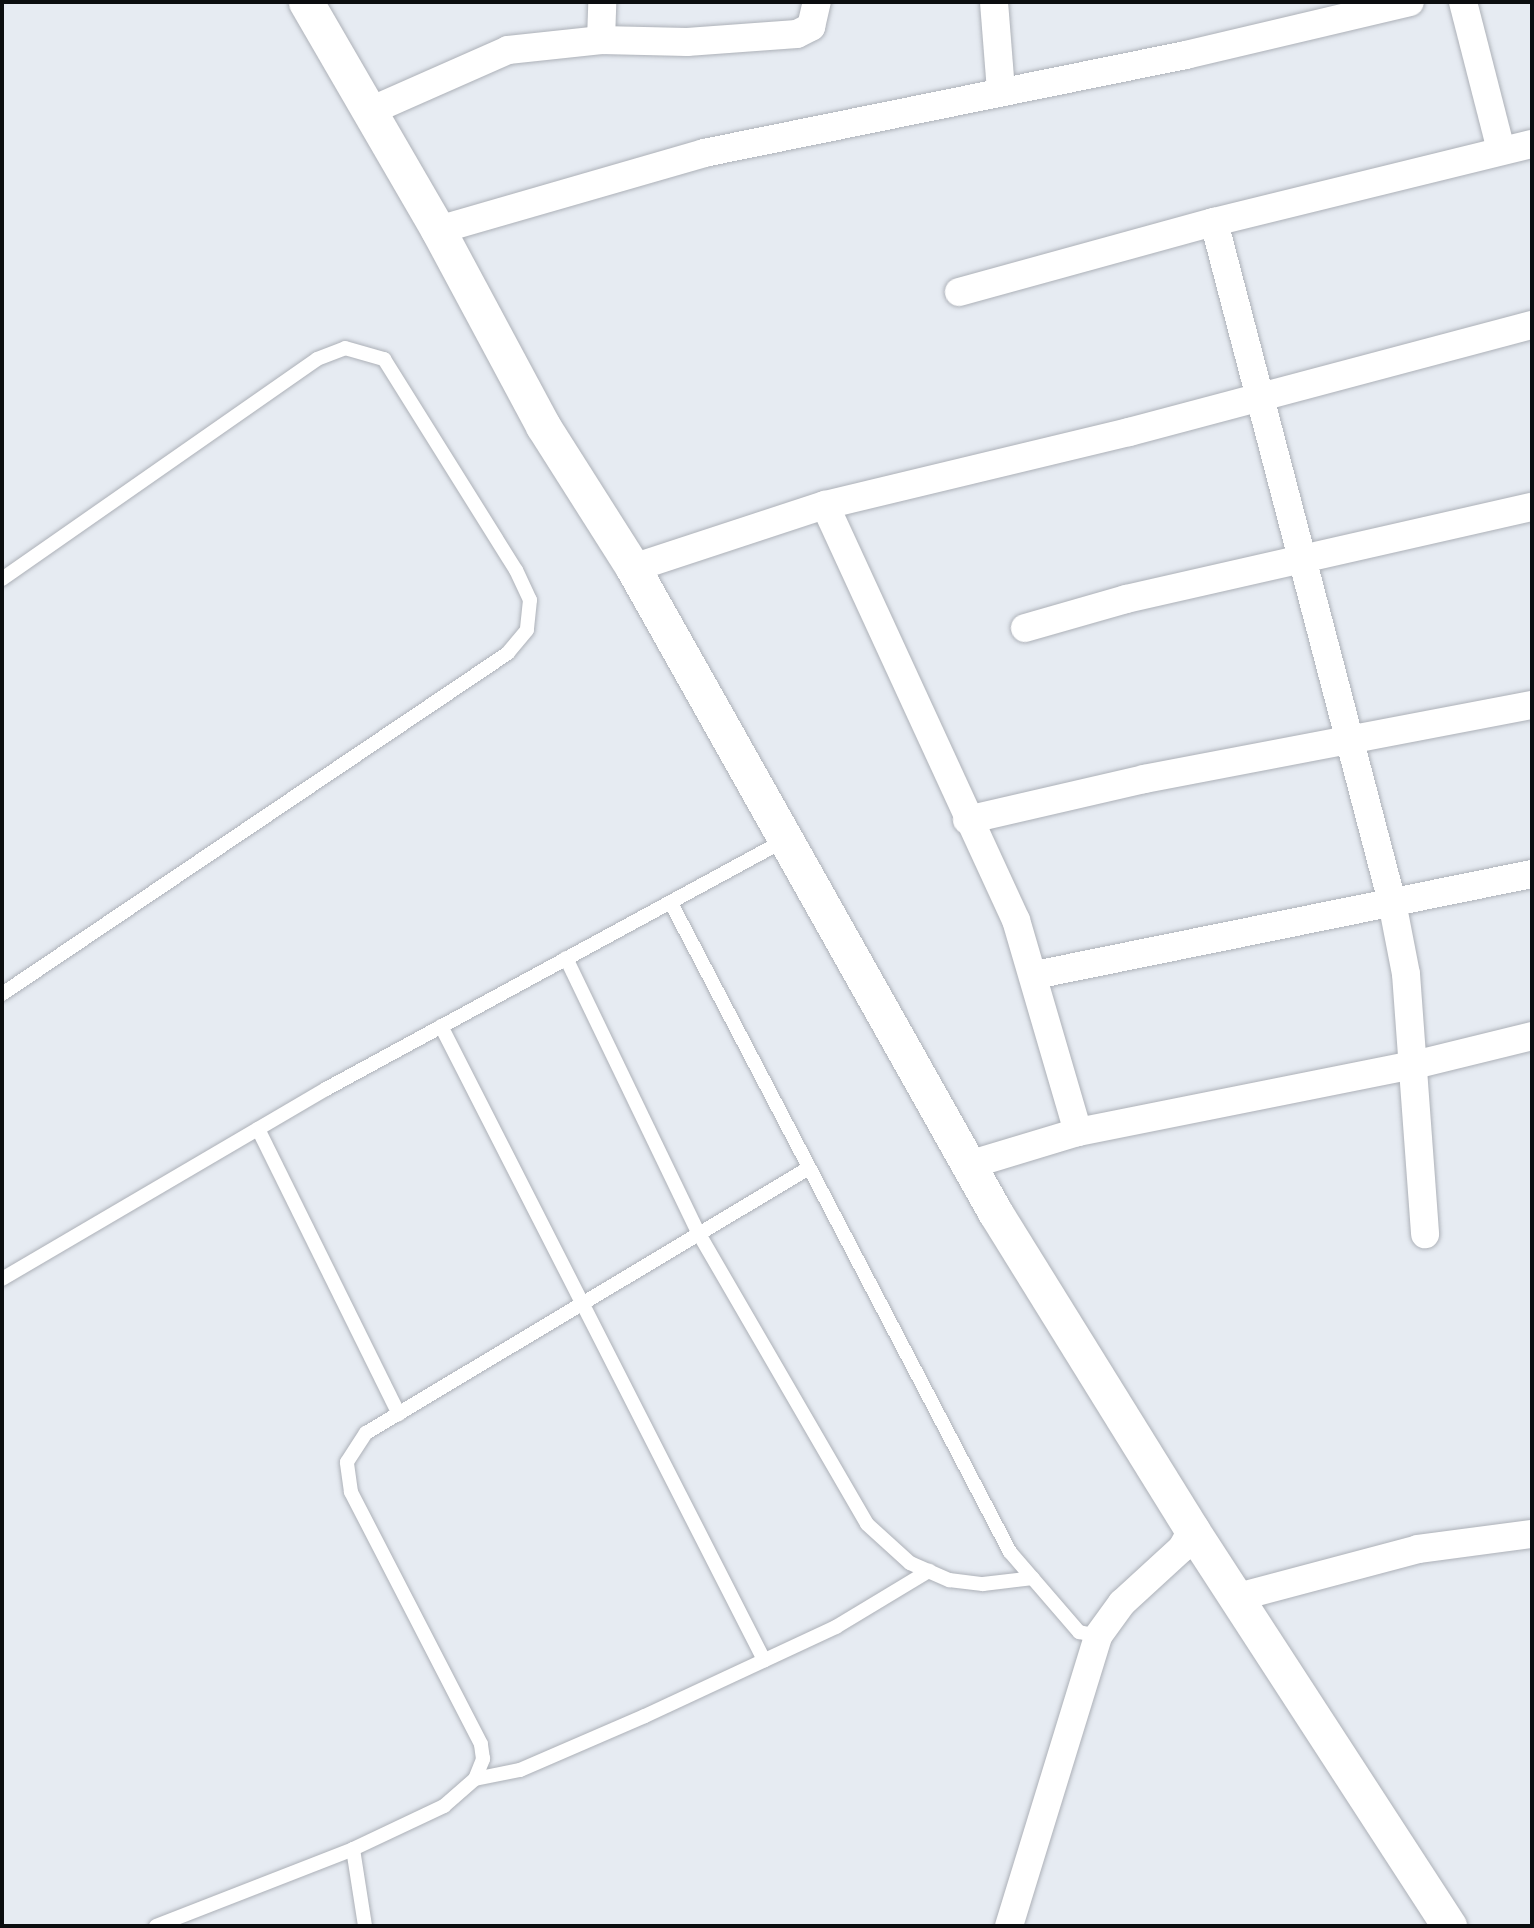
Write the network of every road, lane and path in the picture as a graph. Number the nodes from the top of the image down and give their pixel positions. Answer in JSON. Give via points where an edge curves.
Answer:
{"nodes":[{"id":1,"x":306,"y":2,"type":"edge"},
{"id":2,"x":602,"y":2,"type":"edge"},
{"id":3,"x":817,"y":2,"type":"edge"},
{"id":4,"x":993,"y":2,"type":"edge"},
{"id":5,"x":1410,"y":2,"type":"edge"},
{"id":6,"x":1463,"y":2,"type":"edge"},
{"id":7,"x":1378,"y":6,"type":"edge"},
{"id":8,"x":601,"y":40,"type":"junction"},
{"id":9,"x":1001,"y":91,"type":"junction"},
{"id":10,"x":370,"y":111,"type":"junction"},
{"id":11,"x":1532,"y":144,"type":"edge"},
{"id":12,"x":1501,"y":150,"type":"junction"},
{"id":13,"x":1214,"y":222,"type":"junction"},
{"id":14,"x":438,"y":230,"type":"junction"},
{"id":15,"x":959,"y":292,"type":"dead end"},
{"id":16,"x":1532,"y":325,"type":"edge"},
{"id":17,"x":1259,"y":396,"type":"junction"},
{"id":18,"x":825,"y":505,"type":"junction"},
{"id":19,"x":1532,"y":507,"type":"edge"},
{"id":20,"x":1303,"y":559,"type":"junction"},
{"id":21,"x":633,"y":568,"type":"junction"},
{"id":22,"x":2,"y":579,"type":"edge"},
{"id":23,"x":1025,"y":628,"type":"dead end"},
{"id":24,"x":1532,"y":705,"type":"edge"},
{"id":25,"x":1353,"y":741,"type":"junction"},
{"id":26,"x":967,"y":820,"type":"junction"},
{"id":27,"x":785,"y":840,"type":"junction"},
{"id":28,"x":1532,"y":874,"type":"edge"},
{"id":29,"x":1392,"y":902,"type":"junction"},
{"id":30,"x":671,"y":903,"type":"junction"},
{"id":31,"x":566,"y":958,"type":"junction"},
{"id":32,"x":1035,"y":975,"type":"junction"},
{"id":33,"x":2,"y":995,"type":"edge"},
{"id":34,"x":441,"y":1026,"type":"junction"},
{"id":35,"x":1532,"y":1036,"type":"edge"},
{"id":36,"x":1414,"y":1065,"type":"junction"},
{"id":37,"x":258,"y":1129,"type":"junction"},
{"id":38,"x":1078,"y":1132,"type":"junction"},
{"id":39,"x":972,"y":1164,"type":"junction"},
{"id":40,"x":809,"y":1168,"type":"junction"},
{"id":41,"x":699,"y":1234,"type":"junction"},
{"id":42,"x":1425,"y":1234,"type":"dead end"},
{"id":43,"x":2,"y":1279,"type":"edge"},
{"id":44,"x":581,"y":1304,"type":"junction"},
{"id":45,"x":399,"y":1414,"type":"junction"},
{"id":46,"x":1192,"y":1530,"type":"junction"},
{"id":47,"x":1532,"y":1534,"type":"edge"},
{"id":48,"x":929,"y":1571,"type":"junction"},
{"id":49,"x":1033,"y":1578,"type":"junction"},
{"id":50,"x":1238,"y":1597,"type":"junction"},
{"id":51,"x":1098,"y":1636,"type":"junction"},
{"id":52,"x":764,"y":1660,"type":"junction"},
{"id":53,"x":475,"y":1779,"type":"junction"},
{"id":54,"x":353,"y":1849,"type":"junction"},
{"id":55,"x":156,"y":1926,"type":"edge"},
{"id":56,"x":365,"y":1926,"type":"edge"},
{"id":57,"x":1009,"y":1926,"type":"edge"},
{"id":58,"x":1449,"y":1926,"type":"edge"}],
"edges":[{"from":1,"to":10,"type":"street"},
{"from":2,"to":8,"type":"street"},
{"from":3,"to":8,"type":"street","via":[[811,27],[797,34],[687,42]]},
{"from":4,"to":9,"type":"street"},
{"from":5,"to":7,"type":"street"},
{"from":6,"to":12,"type":"street"},
{"from":7,"to":9,"type":"street","via":[[1186,55]]},
{"from":8,"to":10,"type":"street","via":[[508,50]]},
{"from":9,"to":14,"type":"street","via":[[704,153]]},
{"from":10,"to":14,"type":"street"},
{"from":11,"to":12,"type":"street"},
{"from":12,"to":13,"type":"street"},
{"from":13,"to":15,"type":"street"},
{"from":13,"to":17,"type":"street"},
{"from":14,"to":21,"type":"street","via":[[543,426]]},
{"from":16,"to":17,"type":"street"},
{"from":17,"to":18,"type":"street"},
{"from":17,"to":20,"type":"street"},
{"from":18,"to":21,"type":"street"},
{"from":18,"to":26,"type":"street"},
{"from":19,"to":20,"type":"street"},
{"from":20,"to":23,"type":"street","via":[[1126,599]]},
{"from":20,"to":25,"type":"street"},
{"from":21,"to":27,"type":"street"},
{"from":22,"to":33,"type":"lane","via":[[317,359],[345,348],[384,359],[530,600],[527,630],[508,653]]},
{"from":24,"to":25,"type":"street"},
{"from":25,"to":26,"type":"street","via":[[1144,779]]},
{"from":25,"to":29,"type":"street"},
{"from":26,"to":32,"type":"street","via":[[1016,920]]},
{"from":27,"to":30,"type":"lane"},
{"from":27,"to":39,"type":"street"},
{"from":28,"to":29,"type":"street"},
{"from":29,"to":32,"type":"street"},
{"from":29,"to":36,"type":"street","via":[[1406,974]]},
{"from":30,"to":31,"type":"lane"},
{"from":30,"to":40,"type":"lane"},
{"from":31,"to":34,"type":"lane"},
{"from":31,"to":41,"type":"lane"},
{"from":32,"to":38,"type":"street"},
{"from":34,"to":37,"type":"lane"},
{"from":34,"to":44,"type":"lane"},
{"from":35,"to":36,"type":"street"},
{"from":36,"to":38,"type":"street"},
{"from":36,"to":42,"type":"street"},
{"from":37,"to":43,"type":"lane"},
{"from":37,"to":45,"type":"lane"},
{"from":38,"to":39,"type":"street"},
{"from":39,"to":46,"type":"street","via":[[995,1212]]},
{"from":40,"to":41,"type":"lane"},
{"from":40,"to":49,"type":"lane","via":[[1010,1552]]},
{"from":41,"to":44,"type":"lane"},
{"from":41,"to":48,"type":"lane","via":[[867,1524],[910,1563]]},
{"from":44,"to":45,"type":"lane"},
{"from":44,"to":52,"type":"lane"},
{"from":45,"to":53,"type":"lane","via":[[366,1433],[352,1449],[347,1462],[351,1492],[481,1744],[482,1759]]},
{"from":46,"to":50,"type":"street"},
{"from":46,"to":51,"type":"street","via":[[1182,1548],[1122,1602]]},
{"from":47,"to":50,"type":"street","via":[[1418,1549]]},
{"from":48,"to":49,"type":"lane","via":[[949,1580],[984,1584]]},
{"from":48,"to":52,"type":"lane","via":[[836,1627]]},
{"from":49,"to":51,"type":"lane","via":[[1079,1632]]},
{"from":50,"to":58,"type":"street"},
{"from":51,"to":57,"type":"street"},
{"from":52,"to":53,"type":"lane","via":[[520,1770]]},
{"from":53,"to":54,"type":"lane","via":[[444,1806]]},
{"from":54,"to":55,"type":"lane"},
{"from":54,"to":56,"type":"lane"}]}
